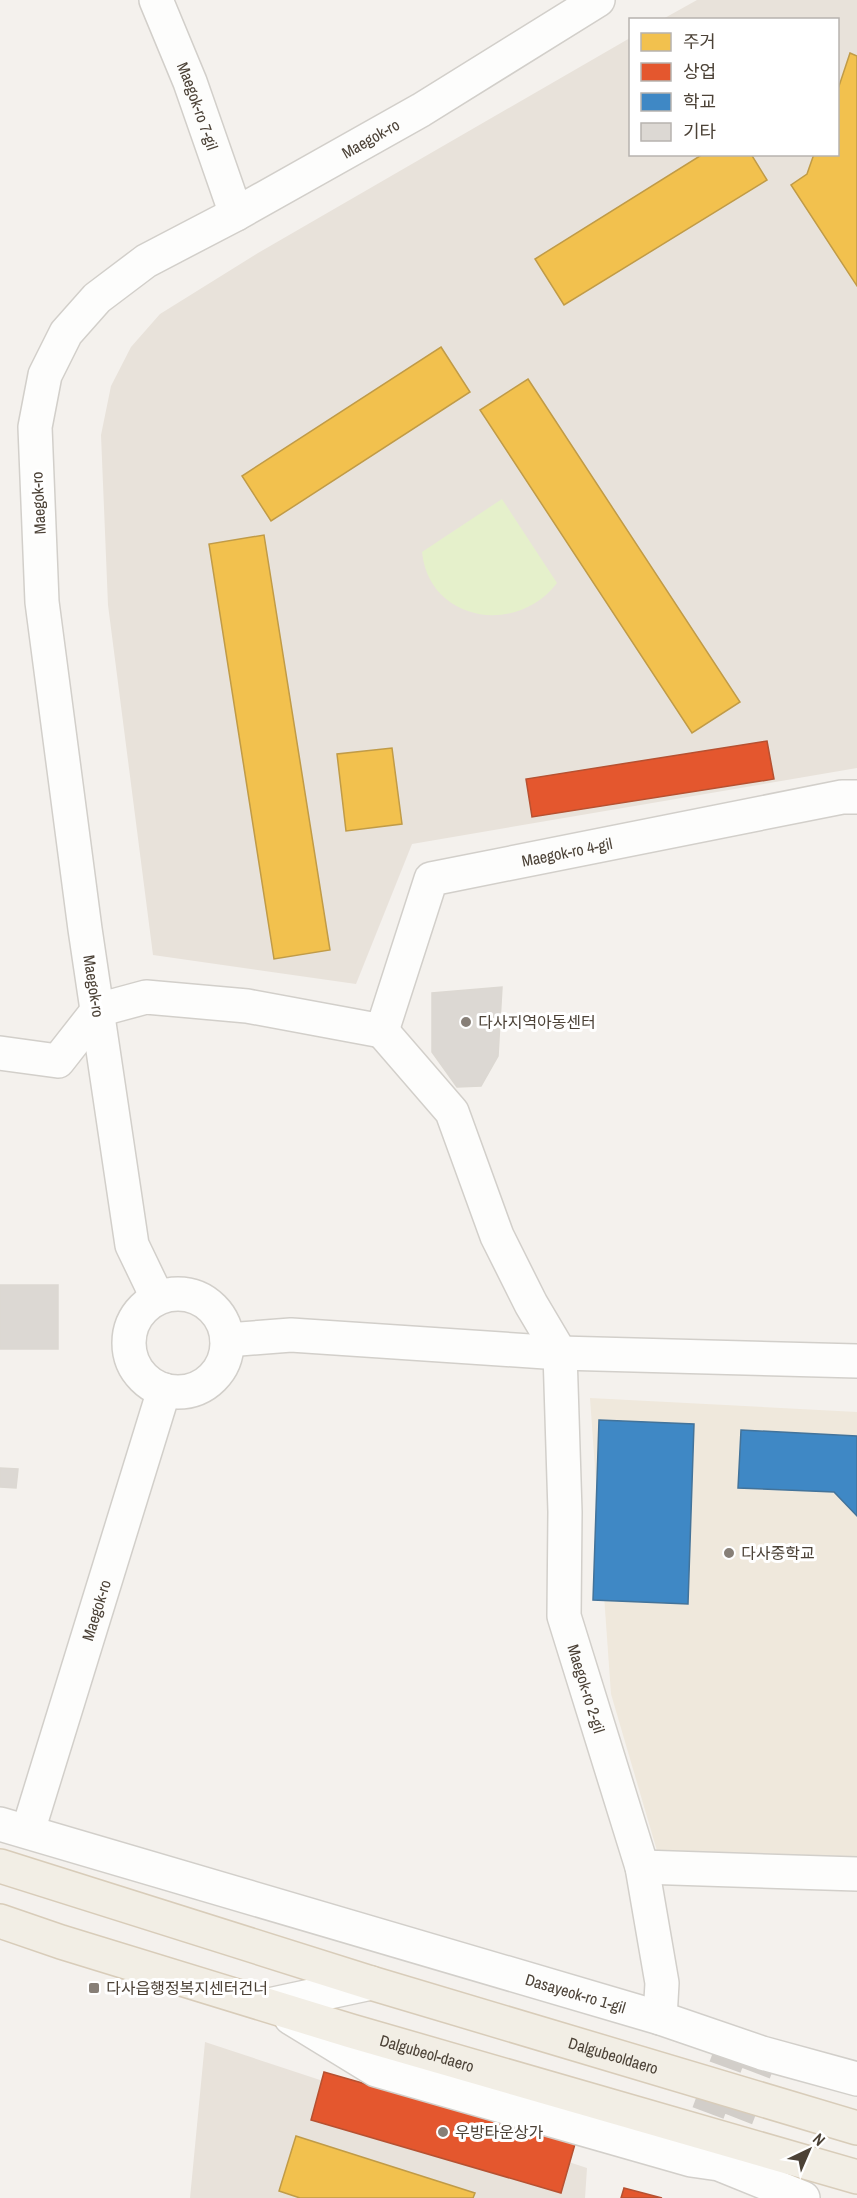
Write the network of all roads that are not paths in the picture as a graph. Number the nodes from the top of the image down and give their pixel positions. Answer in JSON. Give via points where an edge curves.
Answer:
{"nodes":[{"id":1,"x":156,"y":0,"type":"edge"},
{"id":2,"x":598,"y":0,"type":"edge"},
{"id":3,"x":236,"y":214,"type":"junction"},
{"id":4,"x":857,"y":797,"type":"edge"},
{"id":5,"x":98,"y":1010,"type":"junction"},
{"id":6,"x":382,"y":1030,"type":"junction"},
{"id":7,"x":0,"y":1053,"type":"edge"},
{"id":8,"x":157,"y":1298,"type":"junction"},
{"id":9,"x":227,"y":1340,"type":"junction"},
{"id":10,"x":560,"y":1353,"type":"junction"},
{"id":11,"x":857,"y":1361,"type":"edge"},
{"id":12,"x":164,"y":1390,"type":"junction"},
{"id":13,"x":14,"y":1828,"type":"edge"},
{"id":14,"x":0,"y":1866,"type":"edge"},
{"id":15,"x":642,"y":1867,"type":"junction"},
{"id":16,"x":857,"y":1874,"type":"edge"},
{"id":17,"x":0,"y":1921,"type":"edge"},
{"id":18,"x":371,"y":1983,"type":"junction"},
{"id":19,"x":269,"y":2005,"type":"junction"},
{"id":20,"x":660,"y":2018,"type":"junction"},
{"id":21,"x":857,"y":2079,"type":"edge"},
{"id":22,"x":857,"y":2128,"type":"edge"},
{"id":23,"x":857,"y":2177,"type":"edge"},
{"id":24,"x":803,"y":2198,"type":"edge"}],
"edges":[{"from":1,"to":3,"type":"street","name":"Maegok-ro 7-gil","via":[[190,82]]},
{"from":2,"to":3,"type":"street","name":"Maegok-ro","via":[[421,110]]},
{"from":3,"to":5,"type":"street","name":"Maegok-ro","via":[[146,261],[97,298],[66,333],[45,375],[34,427],[42,602]]},
{"from":4,"to":6,"type":"street","name":"Maegok-ro 4-gil","via":[[431,879]]},
{"from":5,"to":6,"type":"street","via":[[146,996],[247,1006]]},
{"from":5,"to":7,"type":"street","via":[[58,1060]]},
{"from":5,"to":8,"type":"street","name":"Maegok-ro","via":[[132,1245]]},
{"from":6,"to":10,"type":"street","via":[[452,1112],[497,1236]]},
{"from":8,"to":9,"type":"street","via":[[174,1293],[204,1301],[224,1325]]},
{"from":8,"to":12,"type":"street","via":[[143,1307],[128,1338],[137,1370],[149,1383]]},
{"from":9,"to":10,"type":"street","via":[[291,1335]]},
{"from":9,"to":12,"type":"street","via":[[219,1369],[209,1381],[181,1392]]},
{"from":10,"to":11,"type":"street"},
{"from":10,"to":15,"type":"street","name":"Maegok-ro 2-gil","via":[[564,1616]]},
{"from":12,"to":13,"type":"street","name":"Maegok-ro"},
{"from":13,"to":20,"type":"street","name":"Dasayeok-ro 1-gil"},
{"from":14,"to":18,"type":"main road"},
{"from":15,"to":16,"type":"street"},
{"from":15,"to":20,"type":"street","name":"Maegok-ro 2-gil","via":[[662,1983]]},
{"from":17,"to":19,"type":"main road","name":"Dalgubeol-daero"},
{"from":18,"to":19,"type":"street"},
{"from":18,"to":22,"type":"main road","name":"Dalgubeoldaero"},
{"from":19,"to":23,"type":"main road","name":"Dalgubeol-daero"},
{"from":19,"to":24,"type":"street","via":[[376,2070],[691,2160],[718,2164]]},
{"from":20,"to":21,"type":"street","name":"Dasayeok-ro 1-gil","via":[[762,2053]]}]}
